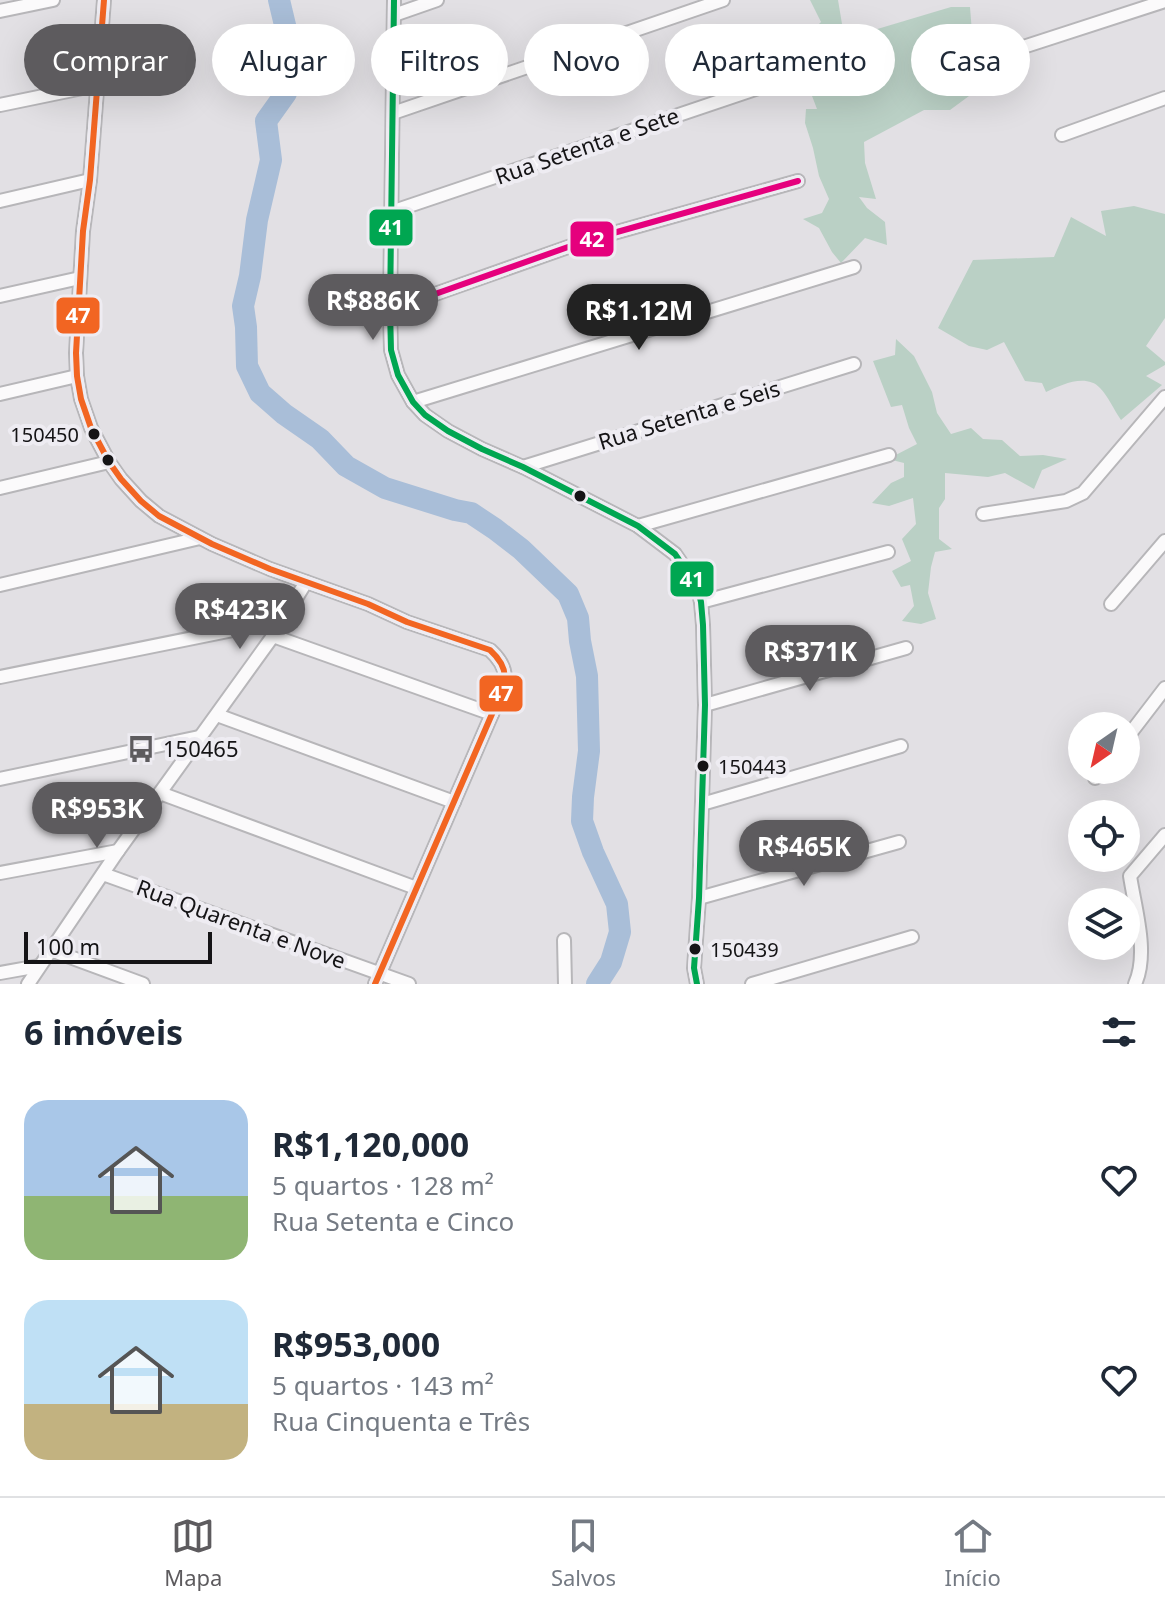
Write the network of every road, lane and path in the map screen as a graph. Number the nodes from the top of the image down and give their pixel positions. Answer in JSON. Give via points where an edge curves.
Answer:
{"nodes":[{"id":1,"x":53,"y":0,"type":"edge"},
{"id":2,"x":104,"y":0,"type":"edge"},
{"id":3,"x":394,"y":0,"type":"edge"},
{"id":4,"x":437,"y":0,"type":"edge"},
{"id":5,"x":723,"y":0,"type":"edge"},
{"id":6,"x":1165,"y":1,"type":"edge"},
{"id":7,"x":0,"y":11,"type":"edge"},
{"id":8,"x":394,"y":15,"type":"junction"},
{"id":9,"x":102,"y":24,"type":"edge"},
{"id":10,"x":1030,"y":45,"type":"edge"},
{"id":11,"x":44,"y":96,"type":"edge"},
{"id":12,"x":96,"y":96,"type":"edge"},
{"id":13,"x":735,"y":96,"type":"edge"},
{"id":14,"x":1165,"y":98,"type":"edge"},
{"id":15,"x":0,"y":105,"type":"edge"},
{"id":16,"x":393,"y":113,"type":"junction"},
{"id":17,"x":1062,"y":135,"type":"dead end"},
{"id":18,"x":90,"y":180,"type":"junction"},
{"id":19,"x":798,"y":181,"type":"dead end"},
{"id":20,"x":0,"y":201,"type":"edge"},
{"id":21,"x":391,"y":212,"type":"junction"},
{"id":22,"x":854,"y":267,"type":"dead end"},
{"id":23,"x":80,"y":278,"type":"junction"},
{"id":24,"x":0,"y":296,"type":"edge"},
{"id":25,"x":390,"y":310,"type":"junction"},
{"id":26,"x":854,"y":364,"type":"dead end"},
{"id":27,"x":77,"y":376,"type":"junction"},
{"id":28,"x":0,"y":394,"type":"edge"},
{"id":29,"x":1165,"y":397,"type":"edge"},
{"id":30,"x":413,"y":402,"type":"junction"},
{"id":31,"x":889,"y":455,"type":"dead end"},
{"id":32,"x":109,"y":462,"type":"junction"},
{"id":33,"x":523,"y":467,"type":"junction"},
{"id":34,"x":0,"y":488,"type":"edge"},
{"id":35,"x":983,"y":514,"type":"dead end"},
{"id":36,"x":638,"y":526,"type":"junction"},
{"id":37,"x":200,"y":538,"type":"junction"},
{"id":38,"x":1165,"y":541,"type":"edge"},
{"id":39,"x":888,"y":552,"type":"dead end"},
{"id":40,"x":306,"y":582,"type":"junction"},
{"id":41,"x":0,"y":585,"type":"edge"},
{"id":42,"x":701,"y":602,"type":"junction"},
{"id":43,"x":1111,"y":604,"type":"dead end"},
{"id":44,"x":282,"y":620,"type":"junction"},
{"id":45,"x":273,"y":636,"type":"junction"},
{"id":46,"x":906,"y":648,"type":"dead end"},
{"id":47,"x":0,"y":677,"type":"edge"},
{"id":48,"x":1165,"y":688,"type":"edge"},
{"id":49,"x":705,"y":705,"type":"junction"},
{"id":50,"x":492,"y":714,"type":"junction"},
{"id":51,"x":217,"y":715,"type":"junction"},
{"id":52,"x":1140,"y":721,"type":"edge"},
{"id":53,"x":199,"y":737,"type":"junction"},
{"id":54,"x":901,"y":746,"type":"dead end"},
{"id":55,"x":0,"y":779,"type":"edge"},
{"id":56,"x":160,"y":793,"type":"junction"},
{"id":57,"x":454,"y":802,"type":"junction"},
{"id":58,"x":702,"y":804,"type":"junction"},
{"id":59,"x":1165,"y":835,"type":"edge"},
{"id":60,"x":899,"y":842,"type":"dead end"},
{"id":61,"x":118,"y":851,"type":"junction"},
{"id":62,"x":0,"y":873,"type":"edge"},
{"id":63,"x":103,"y":874,"type":"junction"},
{"id":64,"x":416,"y":888,"type":"junction"},
{"id":65,"x":699,"y":898,"type":"junction"},
{"id":66,"x":912,"y":937,"type":"dead end"},
{"id":67,"x":564,"y":940,"type":"dead end"},
{"id":68,"x":51,"y":950,"type":"junction"},
{"id":69,"x":39,"y":966,"type":"junction"},
{"id":70,"x":0,"y":973,"type":"edge"},
{"id":71,"x":377,"y":979,"type":"edge"},
{"id":72,"x":28,"y":984,"type":"edge"},
{"id":73,"x":143,"y":984,"type":"edge"},
{"id":74,"x":409,"y":984,"type":"edge"},
{"id":75,"x":565,"y":984,"type":"edge"},
{"id":76,"x":697,"y":984,"type":"edge"},
{"id":77,"x":752,"y":984,"type":"edge"},
{"id":78,"x":1135,"y":984,"type":"edge"}],
"edges":[{"from":1,"to":7,"type":"street"},
{"from":2,"to":9,"type":"street"},
{"from":3,"to":8,"type":"street"},
{"from":4,"to":8,"type":"street"},
{"from":5,"to":16,"type":"street"},
{"from":6,"to":10,"type":"street"},
{"from":8,"to":16,"type":"street"},
{"from":11,"to":15,"type":"street"},
{"from":12,"to":18,"type":"street"},
{"from":13,"to":21,"type":"street","name":"Rua Setenta e Sete"},
{"from":14,"to":17,"type":"street"},
{"from":16,"to":21,"type":"street"},
{"from":18,"to":20,"type":"street"},
{"from":18,"to":23,"type":"street"},
{"from":19,"to":25,"type":"street","via":[[585,241]]},
{"from":21,"to":25,"type":"street"},
{"from":22,"to":30,"type":"street"},
{"from":23,"to":24,"type":"street"},
{"from":23,"to":27,"type":"street"},
{"from":25,"to":30,"type":"street","via":[[391,350]]},
{"from":26,"to":33,"type":"street","name":"Rua Setenta e Seis"},
{"from":27,"to":28,"type":"street"},
{"from":27,"to":32,"type":"street","via":[[91,428]]},
{"from":29,"to":35,"type":"street","via":[[1083,493],[1066,501]]},
{"from":30,"to":33,"type":"street","via":[[448,431]]},
{"from":31,"to":36,"type":"street"},
{"from":32,"to":34,"type":"street"},
{"from":32,"to":37,"type":"street","via":[[141,501]]},
{"from":33,"to":36,"type":"street"},
{"from":36,"to":42,"type":"street","via":[[675,554],[697,586]]},
{"from":37,"to":40,"type":"street"},
{"from":37,"to":41,"type":"street"},
{"from":38,"to":43,"type":"street"},
{"from":39,"to":42,"type":"street"},
{"from":40,"to":44,"type":"street"},
{"from":40,"to":50,"type":"street","via":[[490,650],[505,668],[506,682]]},
{"from":42,"to":49,"type":"street"},
{"from":44,"to":45,"type":"street"},
{"from":44,"to":47,"type":"street"},
{"from":45,"to":50,"type":"street"},
{"from":45,"to":51,"type":"street"},
{"from":46,"to":49,"type":"street"},
{"from":48,"to":52,"type":"street"},
{"from":49,"to":58,"type":"street"},
{"from":50,"to":57,"type":"street"},
{"from":51,"to":53,"type":"street"},
{"from":51,"to":57,"type":"street"},
{"from":53,"to":55,"type":"street"},
{"from":53,"to":56,"type":"street"},
{"from":54,"to":58,"type":"street"},
{"from":56,"to":61,"type":"street"},
{"from":56,"to":64,"type":"street"},
{"from":57,"to":64,"type":"street"},
{"from":58,"to":65,"type":"street"},
{"from":59,"to":78,"type":"street","via":[[1130,876],[1142,955]]},
{"from":60,"to":65,"type":"street"},
{"from":61,"to":62,"type":"street"},
{"from":61,"to":63,"type":"street"},
{"from":63,"to":68,"type":"street"},
{"from":63,"to":71,"type":"street","name":"Rua Quarenta e Nove"},
{"from":64,"to":71,"type":"street"},
{"from":65,"to":76,"type":"street"},
{"from":66,"to":77,"type":"street"},
{"from":67,"to":75,"type":"street"},
{"from":68,"to":69,"type":"street"},
{"from":68,"to":73,"type":"street"},
{"from":69,"to":70,"type":"street"},
{"from":69,"to":72,"type":"street"},
{"from":71,"to":74,"type":"street","name":"Rua Quarenta e Nove"}]}
